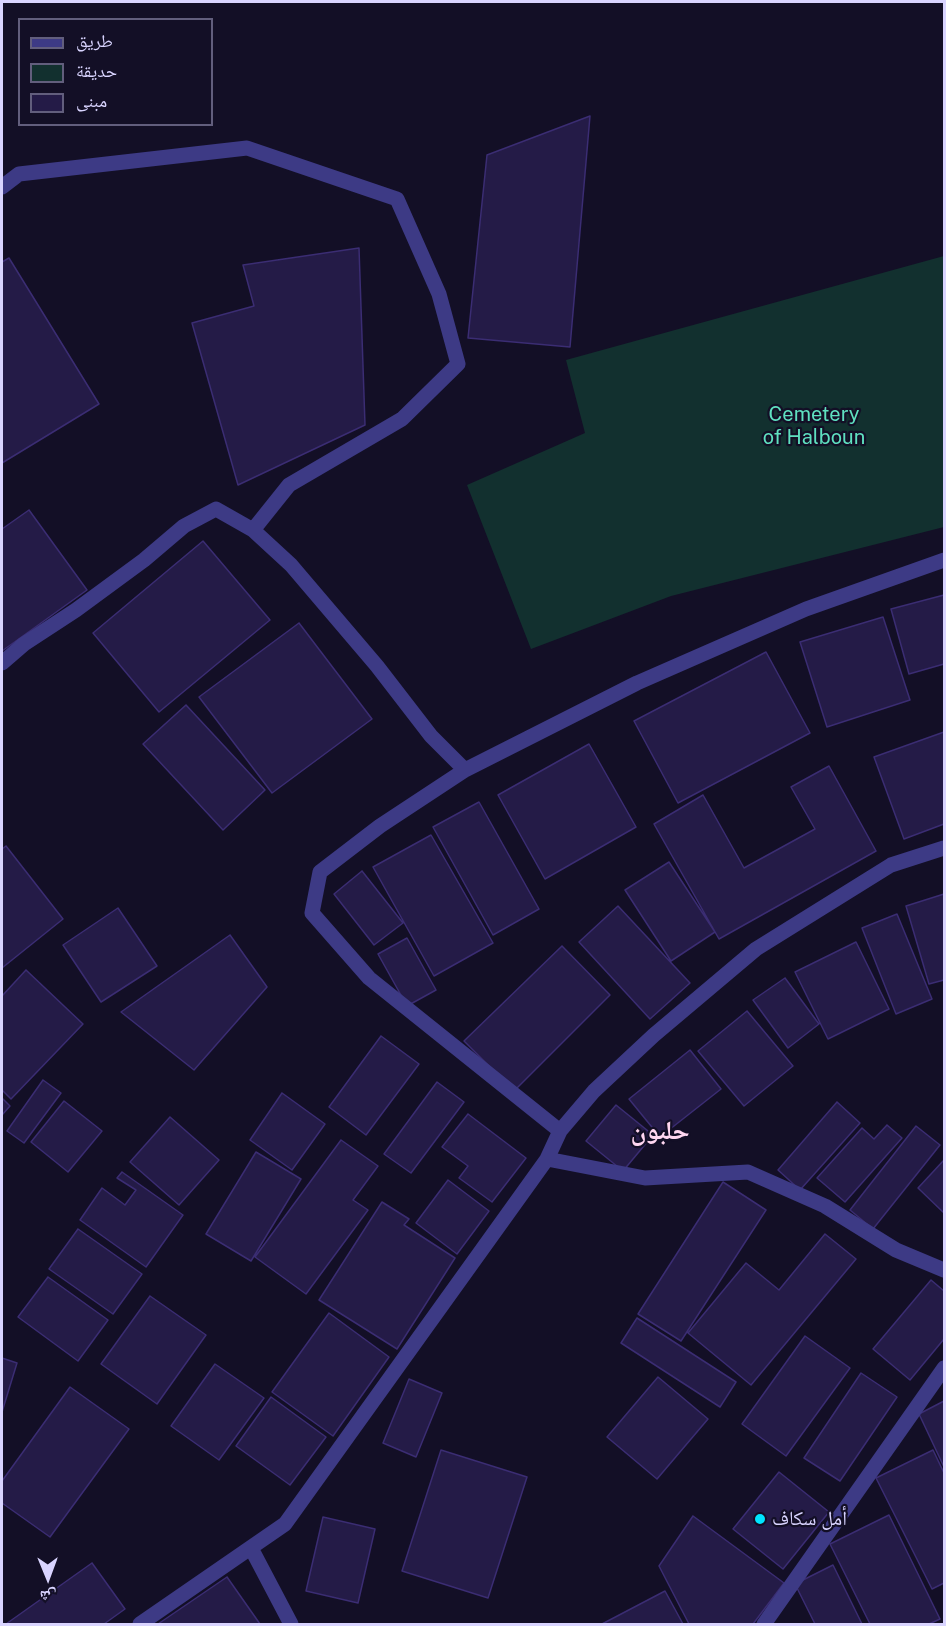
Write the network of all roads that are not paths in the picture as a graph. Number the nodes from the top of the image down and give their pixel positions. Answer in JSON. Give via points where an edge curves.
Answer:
{"nodes":[{"id":1,"x":2,"y":186,"type":"edge"},
{"id":2,"x":253,"y":530,"type":"junction"},
{"id":3,"x":945,"y":560,"type":"edge"},
{"id":4,"x":2,"y":663,"type":"edge"},
{"id":5,"x":465,"y":770,"type":"junction"},
{"id":6,"x":945,"y":848,"type":"edge"},
{"id":7,"x":560,"y":1131,"type":"junction"},
{"id":8,"x":547,"y":1159,"type":"junction"},
{"id":9,"x":945,"y":1270,"type":"edge"},
{"id":10,"x":945,"y":1368,"type":"edge"},
{"id":11,"x":251,"y":1548,"type":"junction"},
{"id":12,"x":140,"y":1624,"type":"edge"},
{"id":13,"x":291,"y":1624,"type":"edge"},
{"id":14,"x":764,"y":1624,"type":"edge"}],
"edges":[{"from":1,"to":2,"type":"street","via":[[19,174],[247,148],[397,199],[439,294],[458,364],[402,419],[289,485]]},
{"from":2,"to":4,"type":"street","via":[[216,508],[184,526],[144,560]]},
{"from":2,"to":5,"type":"street","via":[[291,565],[431,736]]},
{"from":3,"to":5,"type":"street","via":[[806,609],[647,678]]},
{"from":5,"to":7,"type":"street","via":[[380,826],[320,872],[312,914],[369,978]]},
{"from":6,"to":7,"type":"street","via":[[891,865],[756,949],[594,1091]]},
{"from":7,"to":8,"type":"street"},
{"from":8,"to":9,"type":"street","via":[[645,1178],[748,1172],[825,1206],[896,1250]]},
{"from":8,"to":11,"type":"street","via":[[285,1524]]},
{"from":10,"to":14,"type":"street"},
{"from":11,"to":12,"type":"street"},
{"from":11,"to":13,"type":"street"}]}
